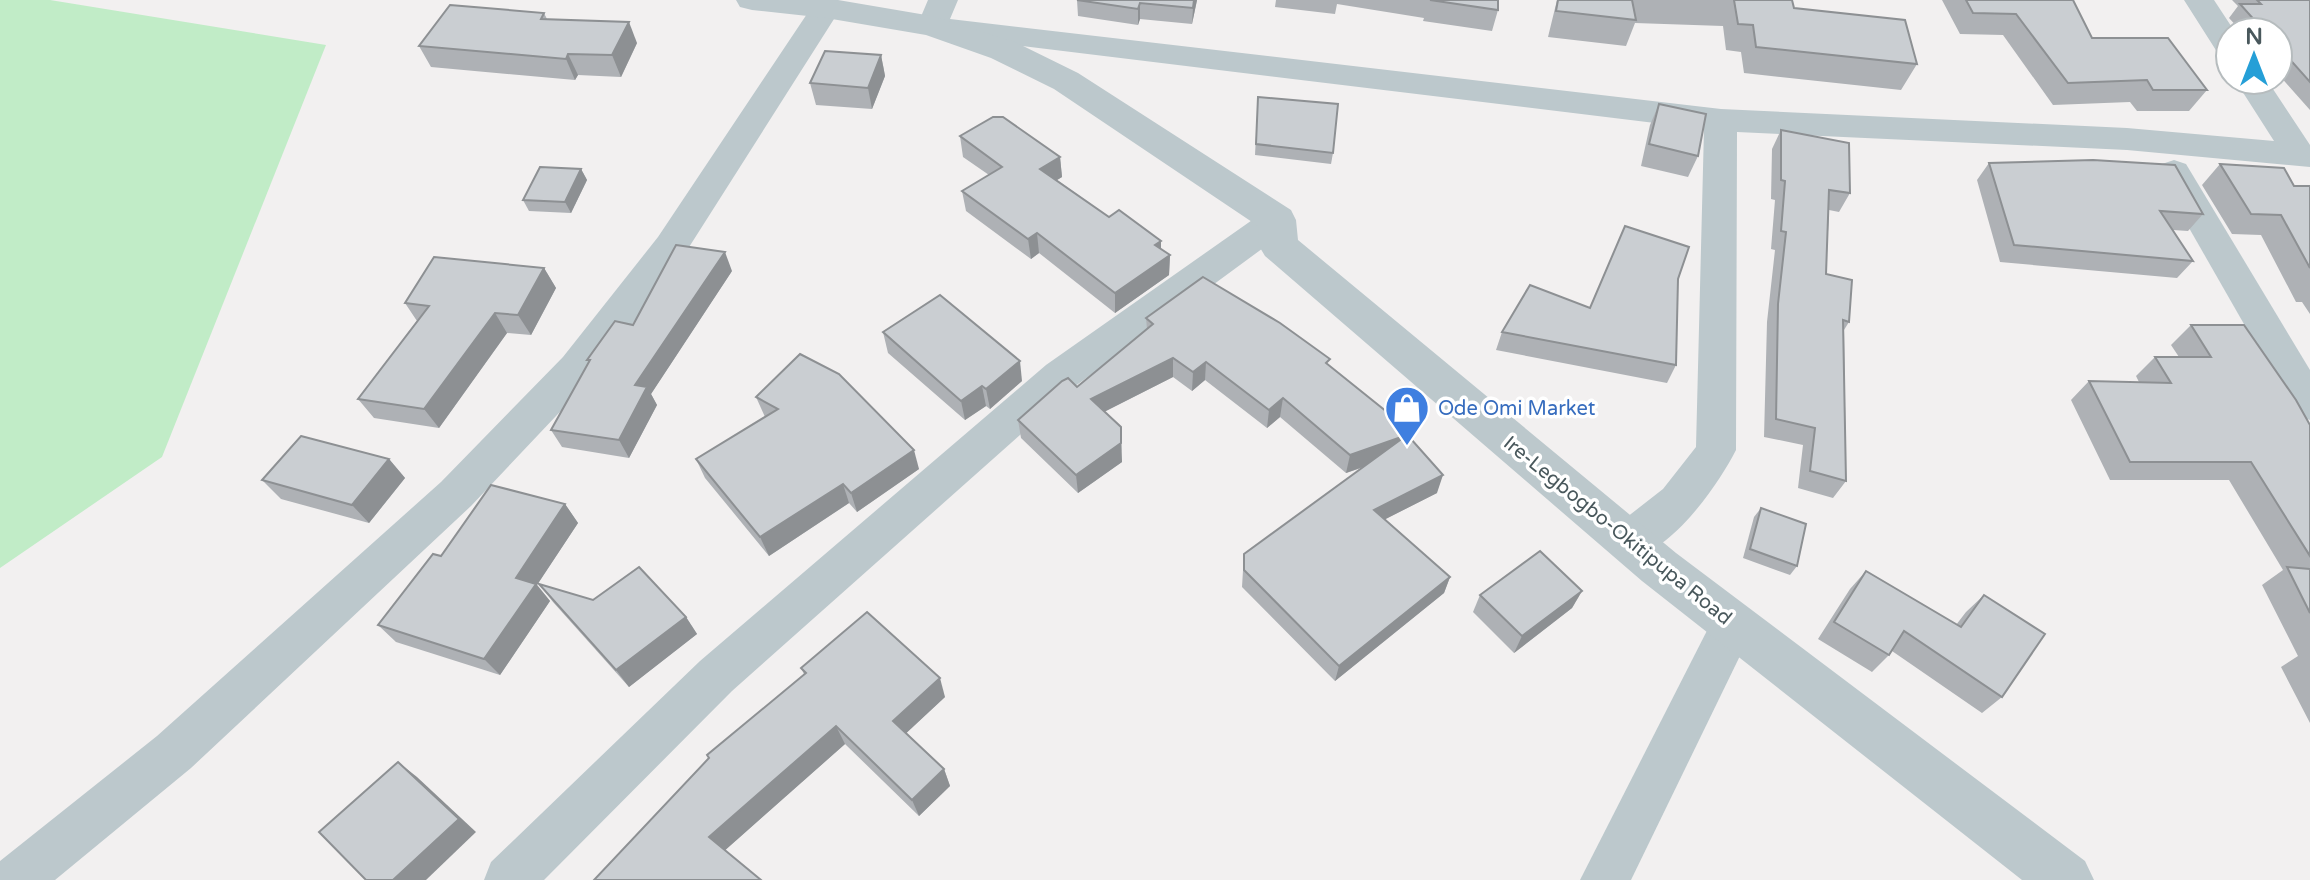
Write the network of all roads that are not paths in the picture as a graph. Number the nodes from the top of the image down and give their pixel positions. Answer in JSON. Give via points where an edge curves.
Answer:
{"nodes":[{"id":1,"x":752,"y":0,"type":"edge"},
{"id":2,"x":2199,"y":0,"type":"edge"},
{"id":3,"x":826,"y":8,"type":"junction"},
{"id":4,"x":937,"y":13,"type":"edge"},
{"id":5,"x":2214,"y":23,"type":"edge"},
{"id":6,"x":2262,"y":96,"type":"edge"},
{"id":7,"x":1721,"y":120,"type":"junction"},
{"id":8,"x":2158,"y":144,"type":"junction"},
{"id":9,"x":2305,"y":156,"type":"edge"},
{"id":10,"x":1277,"y":220,"type":"junction"},
{"id":11,"x":2310,"y":404,"type":"edge"},
{"id":12,"x":1628,"y":541,"type":"junction"},
{"id":13,"x":1733,"y":625,"type":"junction"},
{"id":14,"x":16,"y":880,"type":"edge"},
{"id":15,"x":509,"y":880,"type":"edge"},
{"id":16,"x":1605,"y":880,"type":"edge"},
{"id":17,"x":2066,"y":880,"type":"edge"}],
"edges":[{"from":1,"to":3,"type":"street"},
{"from":2,"to":5,"type":"street"},
{"from":3,"to":4,"type":"street"},
{"from":3,"to":14,"type":"street","via":[[671,246],[577,368],[456,494],[174,752]]},
{"from":4,"to":7,"type":"street"},
{"from":4,"to":10,"type":"street","via":[[1066,81]]},
{"from":6,"to":9,"type":"street"},
{"from":7,"to":8,"type":"street"},
{"from":7,"to":12,"type":"street","via":[[1716,450],[1688,493],[1657,523]]},
{"from":8,"to":9,"type":"street"},
{"from":8,"to":11,"type":"street"},
{"from":10,"to":12,"type":"street","name":"Ire-Legbogbo-Okitipupa Road","via":[[1279,246]]},
{"from":10,"to":15,"type":"street","via":[[1060,376],[716,676]]},
{"from":12,"to":13,"type":"street","name":"Ire-Legbogbo-Okitipupa Road"},
{"from":13,"to":16,"type":"street"},
{"from":13,"to":17,"type":"street","name":"Ire-Legbogbo-Okitipupa Road"}]}
